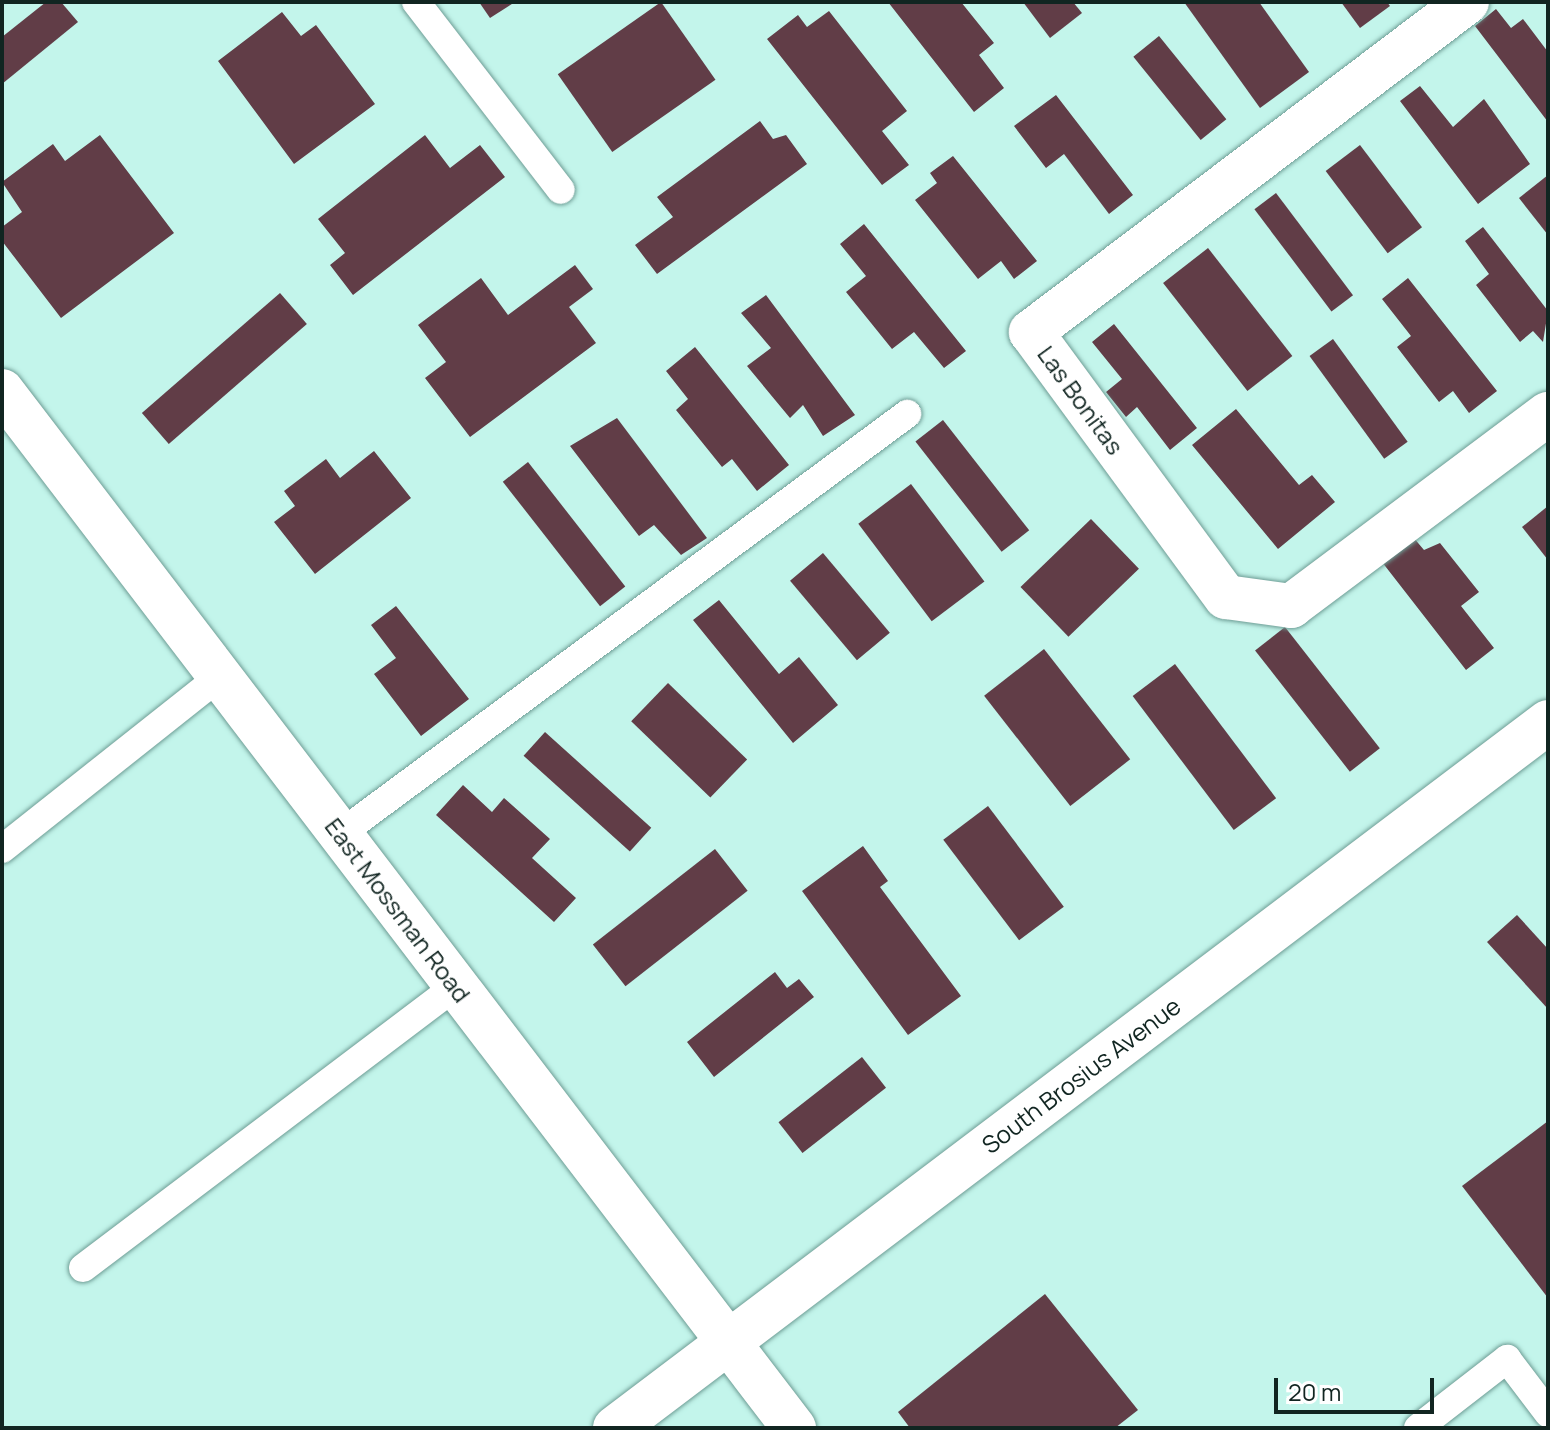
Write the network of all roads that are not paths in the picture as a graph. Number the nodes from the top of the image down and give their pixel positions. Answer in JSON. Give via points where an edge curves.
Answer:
{"nodes":[{"id":1,"x":416,"y":2,"type":"edge"},
{"id":2,"x":1467,"y":2,"type":"edge"},
{"id":3,"x":561,"y":190,"type":"dead end"},
{"id":4,"x":5,"y":403,"type":"edge"},
{"id":5,"x":907,"y":414,"type":"dead end"},
{"id":6,"x":1548,"y":414,"type":"edge"},
{"id":7,"x":220,"y":676,"type":"junction"},
{"id":8,"x":1548,"y":722,"type":"edge"},
{"id":9,"x":340,"y":834,"type":"junction"},
{"id":10,"x":2,"y":849,"type":"edge"},
{"id":11,"x":457,"y":985,"type":"junction"},
{"id":12,"x":83,"y":1268,"type":"dead end"},
{"id":13,"x":728,"y":1341,"type":"junction"},
{"id":14,"x":1548,"y":1413,"type":"edge"},
{"id":15,"x":615,"y":1428,"type":"edge"},
{"id":16,"x":794,"y":1428,"type":"edge"},
{"id":17,"x":1418,"y":1428,"type":"edge"}],
"edges":[{"from":1,"to":3,"type":"lane"},
{"from":2,"to":6,"type":"street","name":"Las Bonitas","via":[[1031,332],[1226,597],[1291,606]]},
{"from":4,"to":7,"type":"street","name":"East Mossman Road"},
{"from":5,"to":9,"type":"lane"},
{"from":7,"to":9,"type":"street","name":"East Mossman Road"},
{"from":7,"to":10,"type":"lane"},
{"from":8,"to":13,"type":"street","name":"South Brosius Avenue"},
{"from":9,"to":11,"type":"street","name":"East Mossman Road"},
{"from":11,"to":12,"type":"lane"},
{"from":11,"to":13,"type":"street","name":"East Mossman Road"},
{"from":13,"to":15,"type":"street","name":"South Brosius Avenue"},
{"from":13,"to":16,"type":"street","name":"East Mossman Road"},
{"from":14,"to":17,"type":"lane","via":[[1507,1359]]}]}
